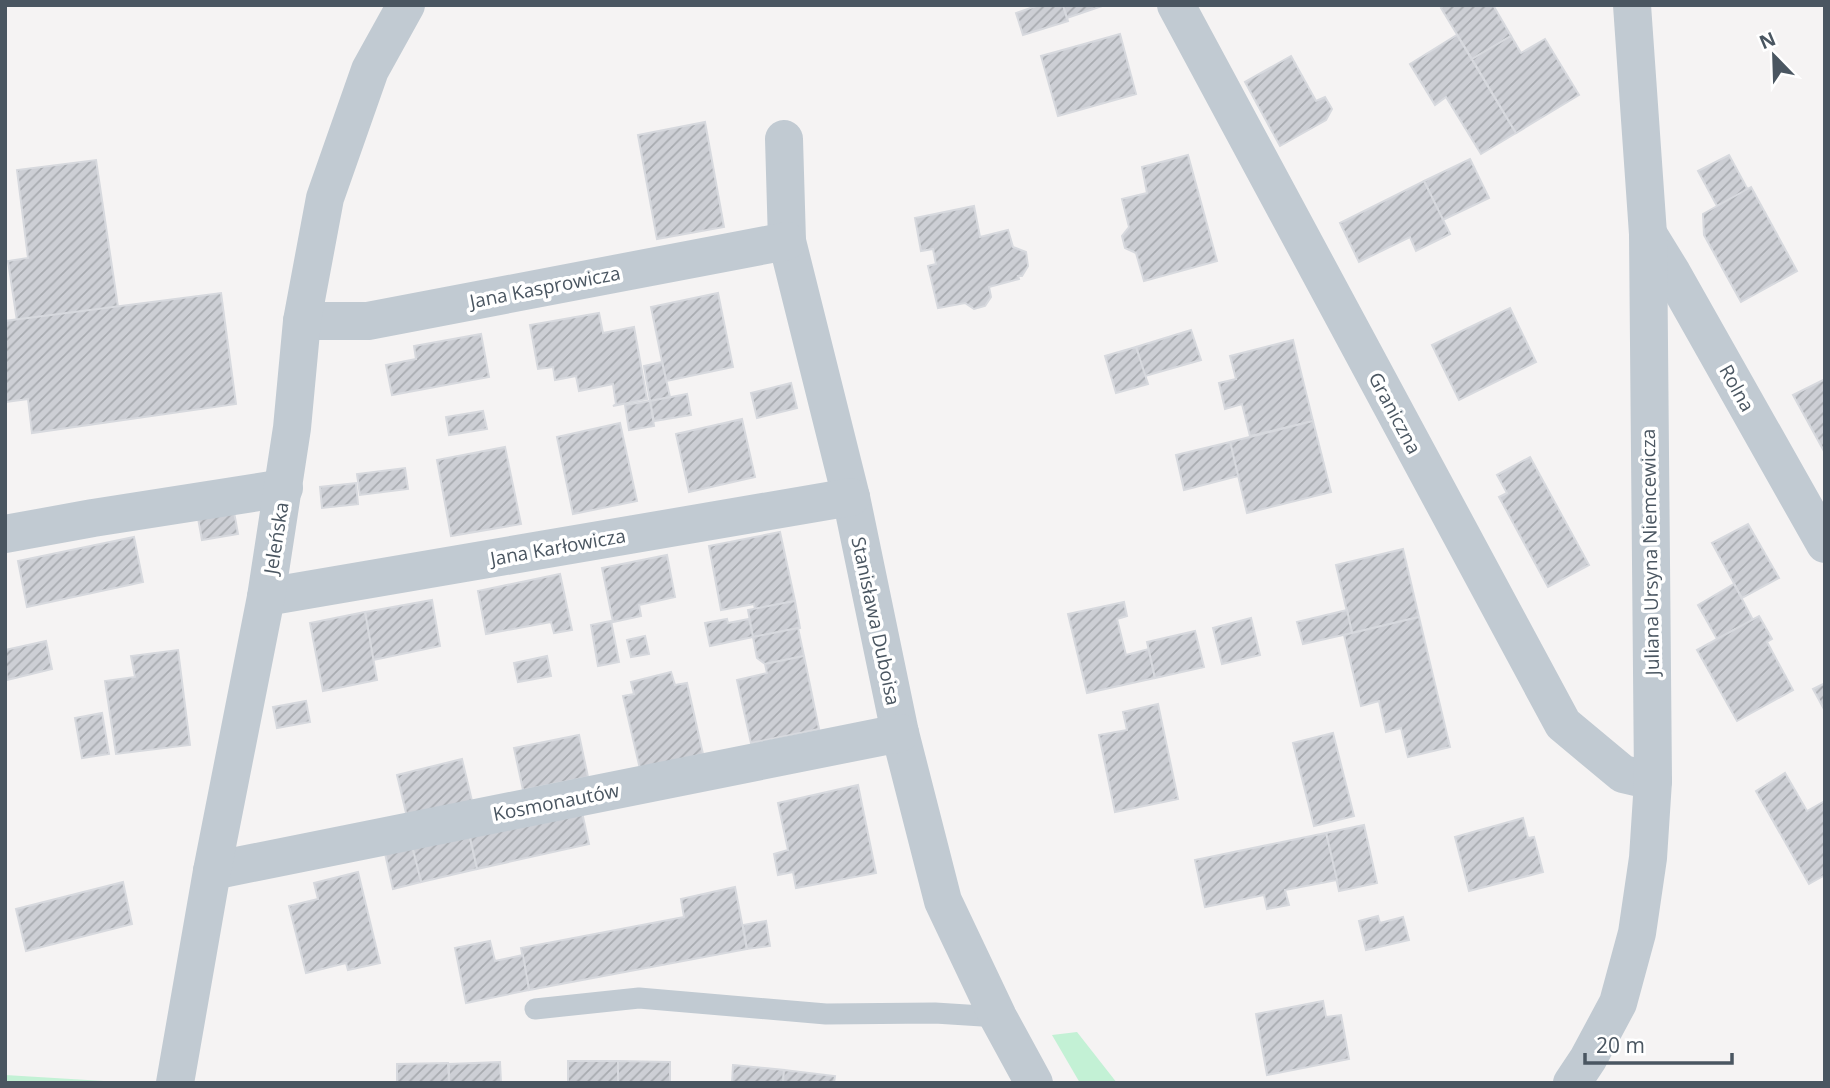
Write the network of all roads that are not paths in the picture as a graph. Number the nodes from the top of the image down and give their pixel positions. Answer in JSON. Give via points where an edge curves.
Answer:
{"nodes":[{"id":1,"x":406,"y":5,"type":"edge"},
{"id":2,"x":1176,"y":5,"type":"edge"},
{"id":3,"x":1632,"y":5,"type":"edge"},
{"id":4,"x":784,"y":139,"type":"dead end"},
{"id":5,"x":1648,"y":234,"type":"junction"},
{"id":6,"x":787,"y":241,"type":"junction"},
{"id":7,"x":302,"y":321,"type":"junction"},
{"id":8,"x":284,"y":488,"type":"junction"},
{"id":9,"x":851,"y":497,"type":"junction"},
{"id":10,"x":5,"y":534,"type":"edge"},
{"id":11,"x":1825,"y":544,"type":"edge"},
{"id":12,"x":266,"y":597,"type":"junction"},
{"id":13,"x":900,"y":733,"type":"junction"},
{"id":14,"x":1653,"y":781,"type":"junction"},
{"id":15,"x":212,"y":871,"type":"junction"},
{"id":16,"x":535,"y":1009,"type":"dead end"},
{"id":17,"x":998,"y":1017,"type":"junction"},
{"id":18,"x":175,"y":1083,"type":"edge"},
{"id":19,"x":1034,"y":1083,"type":"edge"},
{"id":20,"x":1572,"y":1083,"type":"edge"}],
"edges":[{"from":1,"to":7,"type":"street","name":"Jeleńska","via":[[370,70],[325,198]]},
{"from":2,"to":14,"type":"street","name":"Graniczna","via":[[1563,724],[1623,774]]},
{"from":3,"to":5,"type":"street","name":"Juliana Ursyna Niemcewicza"},
{"from":4,"to":6,"type":"street","name":"Stanisława Duboisa"},
{"from":5,"to":11,"type":"street","name":"Rolna"},
{"from":5,"to":14,"type":"street","name":"Juliana Ursyna Niemcewicza"},
{"from":6,"to":7,"type":"street","name":"Jana Kasprowicza","via":[[368,321]]},
{"from":6,"to":9,"type":"street","name":"Stanisława Duboisa"},
{"from":7,"to":8,"type":"street","name":"Jeleńska"},
{"from":8,"to":10,"type":"street"},
{"from":8,"to":12,"type":"street","name":"Jeleńska"},
{"from":9,"to":12,"type":"street","name":"Jana Karłowicza"},
{"from":9,"to":13,"type":"street","name":"Stanisława Duboisa"},
{"from":12,"to":15,"type":"street","name":"Jeleńska"},
{"from":13,"to":15,"type":"street","name":"Kosmonautów"},
{"from":13,"to":17,"type":"street","name":"Stanisława Duboisa","via":[[943,901]]},
{"from":14,"to":20,"type":"street","name":"Juliana Ursyna Niemcewicza","via":[[1637,933],[1618,1003]]},
{"from":15,"to":18,"type":"street","name":"Jeleńska"},
{"from":16,"to":17,"type":"lane","via":[[639,998],[826,1014]]},
{"from":17,"to":19,"type":"street","name":"Stanisława Duboisa"}]}
